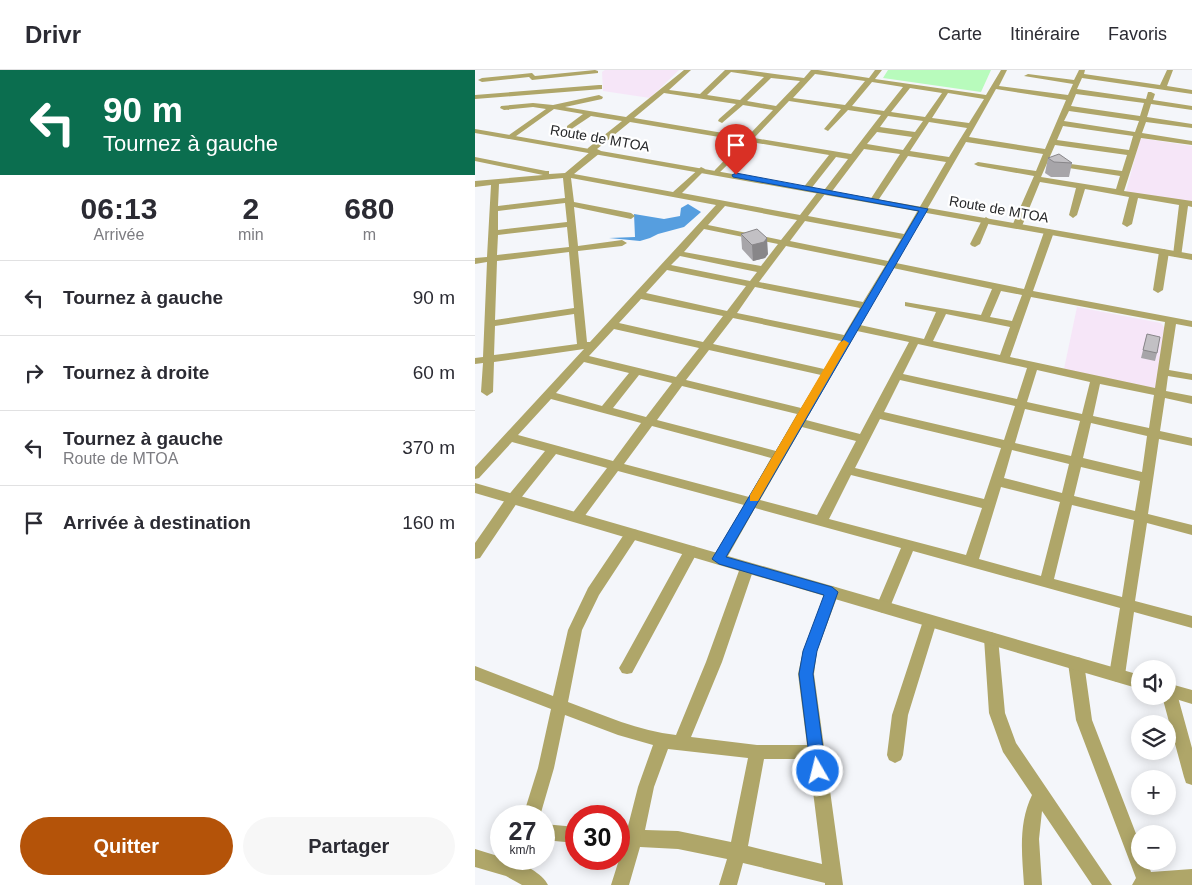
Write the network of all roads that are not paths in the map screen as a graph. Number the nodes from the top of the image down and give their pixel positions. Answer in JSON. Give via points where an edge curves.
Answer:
{"nodes":[{"id":1,"x":688,"y":70,"type":"edge"},
{"id":2,"x":729,"y":70,"type":"edge"},
{"id":3,"x":879,"y":70,"type":"edge"},
{"id":4,"x":1004,"y":70,"type":"edge"},
{"id":5,"x":1171,"y":70,"type":"edge"},
{"id":6,"x":596,"y":71,"type":"edge"},
{"id":7,"x":815,"y":71,"type":"edge"},
{"id":8,"x":532,"y":74,"type":"edge"},
{"id":9,"x":770,"y":75,"type":"junction"},
{"id":10,"x":1028,"y":76,"type":"dead end"},
{"id":11,"x":1080,"y":76,"type":"edge"},
{"id":12,"x":482,"y":80,"type":"dead end"},
{"id":13,"x":806,"y":80,"type":"junction"},
{"id":14,"x":872,"y":80,"type":"junction"},
{"id":15,"x":908,"y":85,"type":"junction"},
{"id":16,"x":599,"y":87,"type":"junction"},
{"id":17,"x":994,"y":87,"type":"junction"},
{"id":18,"x":1153,"y":87,"type":"junction"},
{"id":19,"x":1163,"y":88,"type":"junction"},
{"id":20,"x":947,"y":90,"type":"junction"},
{"id":21,"x":1180,"y":90,"type":"junction"},
{"id":22,"x":662,"y":91,"type":"junction"},
{"id":23,"x":1192,"y":92,"type":"edge"},
{"id":24,"x":532,"y":93,"type":"junction"},
{"id":25,"x":1072,"y":95,"type":"junction"},
{"id":26,"x":702,"y":96,"type":"junction"},
{"id":27,"x":475,"y":97,"type":"edge"},
{"id":28,"x":599,"y":97,"type":"junction"},
{"id":29,"x":988,"y":97,"type":"junction"},
{"id":30,"x":788,"y":99,"type":"junction"},
{"id":31,"x":1148,"y":102,"type":"junction"},
{"id":32,"x":741,"y":103,"type":"junction"},
{"id":33,"x":533,"y":105,"type":"junction"},
{"id":34,"x":1178,"y":106,"type":"junction"},
{"id":35,"x":553,"y":107,"type":"junction"},
{"id":36,"x":504,"y":108,"type":"dead end"},
{"id":37,"x":848,"y":108,"type":"junction"},
{"id":38,"x":1066,"y":108,"type":"junction"},
{"id":39,"x":1192,"y":108,"type":"edge"},
{"id":40,"x":779,"y":109,"type":"junction"},
{"id":41,"x":590,"y":113,"type":"junction"},
{"id":42,"x":886,"y":114,"type":"junction"},
{"id":43,"x":600,"y":115,"type":"junction"},
{"id":44,"x":1143,"y":119,"type":"junction"},
{"id":45,"x":628,"y":120,"type":"junction"},
{"id":46,"x":927,"y":120,"type":"junction"},
{"id":47,"x":722,"y":122,"type":"dead end"},
{"id":48,"x":1060,"y":123,"type":"junction"},
{"id":49,"x":971,"y":126,"type":"junction"},
{"id":50,"x":1192,"y":126,"type":"edge"},
{"id":51,"x":570,"y":128,"type":"dead end"},
{"id":52,"x":828,"y":129,"type":"dead end"},
{"id":53,"x":875,"y":129,"type":"junction"},
{"id":54,"x":475,"y":131,"type":"edge"},
{"id":55,"x":917,"y":135,"type":"junction"},
{"id":56,"x":1138,"y":135,"type":"junction"},
{"id":57,"x":512,"y":137,"type":"junction"},
{"id":58,"x":964,"y":139,"type":"junction"},
{"id":59,"x":748,"y":140,"type":"junction"},
{"id":60,"x":1052,"y":142,"type":"junction"},
{"id":61,"x":1192,"y":143,"type":"edge"},
{"id":62,"x":862,"y":146,"type":"junction"},
{"id":63,"x":594,"y":151,"type":"junction"},
{"id":64,"x":1048,"y":152,"type":"junction"},
{"id":65,"x":905,"y":153,"type":"junction"},
{"id":66,"x":1132,"y":153,"type":"junction"},
{"id":67,"x":834,"y":154,"type":"junction"},
{"id":68,"x":853,"y":157,"type":"junction"},
{"id":69,"x":475,"y":159,"type":"edge"},
{"id":70,"x":952,"y":160,"type":"junction"},
{"id":71,"x":1044,"y":162,"type":"junction"},
{"id":72,"x":978,"y":164,"type":"dead end"},
{"id":73,"x":1079,"y":168,"type":"junction"},
{"id":74,"x":701,"y":169,"type":"junction"},
{"id":75,"x":718,"y":172,"type":"junction"},
{"id":76,"x":1125,"y":174,"type":"junction"},
{"id":77,"x":563,"y":176,"type":"junction"},
{"id":78,"x":1038,"y":176,"type":"junction"},
{"id":79,"x":495,"y":182,"type":"junction"},
{"id":80,"x":475,"y":184,"type":"edge"},
{"id":81,"x":1072,"y":185,"type":"junction"},
{"id":82,"x":1081,"y":186,"type":"junction"},
{"id":83,"x":807,"y":188,"type":"junction"},
{"id":84,"x":825,"y":191,"type":"junction"},
{"id":85,"x":1119,"y":193,"type":"junction"},
{"id":86,"x":675,"y":195,"type":"junction"},
{"id":87,"x":1134,"y":195,"type":"junction"},
{"id":88,"x":874,"y":200,"type":"junction"},
{"id":89,"x":570,"y":202,"type":"junction"},
{"id":90,"x":722,"y":204,"type":"junction"},
{"id":91,"x":1188,"y":204,"type":"edge"},
{"id":92,"x":493,"y":209,"type":"junction"},
{"id":93,"x":923,"y":209,"type":"junction"},
{"id":94,"x":1073,"y":215,"type":"dead end"},
{"id":95,"x":631,"y":216,"type":"dead end"},
{"id":96,"x":803,"y":218,"type":"junction"},
{"id":97,"x":986,"y":220,"type":"junction"},
{"id":98,"x":571,"y":224,"type":"junction"},
{"id":99,"x":1127,"y":224,"type":"dead end"},
{"id":100,"x":701,"y":226,"type":"junction"},
{"id":101,"x":1017,"y":226,"type":"junction"},
{"id":102,"x":1049,"y":232,"type":"junction"},
{"id":103,"x":493,"y":233,"type":"junction"},
{"id":104,"x":907,"y":237,"type":"junction"},
{"id":105,"x":784,"y":243,"type":"junction"},
{"id":106,"x":622,"y":244,"type":"dead end"},
{"id":107,"x":975,"y":244,"type":"dead end"},
{"id":108,"x":573,"y":249,"type":"junction"},
{"id":109,"x":1164,"y":252,"type":"junction"},
{"id":110,"x":677,"y":253,"type":"junction"},
{"id":111,"x":1178,"y":255,"type":"junction"},
{"id":112,"x":1192,"y":257,"type":"edge"},
{"id":113,"x":492,"y":259,"type":"junction"},
{"id":114,"x":475,"y":261,"type":"edge"},
{"id":115,"x":891,"y":265,"type":"junction"},
{"id":116,"x":665,"y":267,"type":"junction"},
{"id":117,"x":763,"y":270,"type":"junction"},
{"id":118,"x":753,"y":284,"type":"junction"},
{"id":119,"x":998,"y":287,"type":"junction"},
{"id":120,"x":1158,"y":290,"type":"dead end"},
{"id":121,"x":1027,"y":293,"type":"junction"},
{"id":122,"x":639,"y":295,"type":"junction"},
{"id":123,"x":909,"y":304,"type":"dead end"},
{"id":124,"x":866,"y":306,"type":"junction"},
{"id":125,"x":579,"y":310,"type":"junction"},
{"id":126,"x":943,"y":311,"type":"junction"},
{"id":127,"x":730,"y":314,"type":"junction"},
{"id":128,"x":984,"y":319,"type":"junction"},
{"id":129,"x":1171,"y":320,"type":"junction"},
{"id":130,"x":489,"y":324,"type":"junction"},
{"id":131,"x":1192,"y":324,"type":"edge"},
{"id":132,"x":611,"y":325,"type":"junction"},
{"id":133,"x":1016,"y":325,"type":"junction"},
{"id":134,"x":853,"y":327,"type":"junction"},
{"id":135,"x":847,"y":339,"type":"junction"},
{"id":136,"x":921,"y":342,"type":"junction"},
{"id":137,"x":595,"y":344,"type":"junction"},
{"id":138,"x":582,"y":345,"type":"junction"},
{"id":139,"x":706,"y":346,"type":"junction"},
{"id":140,"x":582,"y":358,"type":"junction"},
{"id":141,"x":488,"y":359,"type":"junction"},
{"id":142,"x":1004,"y":359,"type":"junction"},
{"id":143,"x":475,"y":361,"type":"edge"},
{"id":144,"x":1033,"y":366,"type":"junction"},
{"id":145,"x":637,"y":371,"type":"junction"},
{"id":146,"x":1163,"y":372,"type":"junction"},
{"id":147,"x":827,"y":373,"type":"junction"},
{"id":148,"x":896,"y":376,"type":"junction"},
{"id":149,"x":1192,"y":377,"type":"edge"},
{"id":150,"x":1097,"y":379,"type":"junction"},
{"id":151,"x":679,"y":382,"type":"junction"},
{"id":152,"x":487,"y":392,"type":"dead end"},
{"id":153,"x":1160,"y":393,"type":"junction"},
{"id":154,"x":548,"y":395,"type":"junction"},
{"id":155,"x":1192,"y":400,"type":"edge"},
{"id":156,"x":1021,"y":404,"type":"junction"},
{"id":157,"x":605,"y":410,"type":"junction"},
{"id":158,"x":877,"y":414,"type":"junction"},
{"id":159,"x":801,"y":417,"type":"junction"},
{"id":160,"x":1087,"y":419,"type":"junction"},
{"id":161,"x":649,"y":422,"type":"junction"},
{"id":162,"x":1154,"y":434,"type":"junction"},
{"id":163,"x":510,"y":437,"type":"junction"},
{"id":164,"x":864,"y":439,"type":"junction"},
{"id":165,"x":1192,"y":442,"type":"edge"},
{"id":166,"x":1008,"y":445,"type":"junction"},
{"id":167,"x":553,"y":449,"type":"junction"},
{"id":168,"x":779,"y":456,"type":"junction"},
{"id":169,"x":1076,"y":461,"type":"junction"},
{"id":170,"x":615,"y":466,"type":"junction"},
{"id":171,"x":847,"y":470,"type":"junction"},
{"id":172,"x":475,"y":475,"type":"edge"},
{"id":173,"x":1147,"y":478,"type":"junction"},
{"id":174,"x":996,"y":481,"type":"junction"},
{"id":175,"x":475,"y":488,"type":"edge"},
{"id":176,"x":1067,"y":499,"type":"junction"},
{"id":177,"x":513,"y":500,"type":"junction"},
{"id":178,"x":752,"y":503,"type":"junction"},
{"id":179,"x":989,"y":505,"type":"junction"},
{"id":180,"x":1141,"y":517,"type":"junction"},
{"id":181,"x":576,"y":518,"type":"junction"},
{"id":182,"x":821,"y":522,"type":"junction"},
{"id":183,"x":1192,"y":530,"type":"edge"},
{"id":184,"x":632,"y":534,"type":"junction"},
{"id":185,"x":909,"y":545,"type":"junction"},
{"id":186,"x":691,"y":551,"type":"junction"},
{"id":187,"x":475,"y":554,"type":"edge"},
{"id":188,"x":719,"y":559,"type":"junction"},
{"id":189,"x":971,"y":562,"type":"junction"},
{"id":190,"x":747,"y":568,"type":"junction"},
{"id":191,"x":1046,"y":583,"type":"junction"},
{"id":192,"x":832,"y":592,"type":"junction"},
{"id":193,"x":1128,"y":605,"type":"junction"},
{"id":194,"x":883,"y":607,"type":"junction"},
{"id":195,"x":930,"y":621,"type":"junction"},
{"id":196,"x":1192,"y":622,"type":"edge"},
{"id":197,"x":991,"y":638,"type":"junction"},
{"id":198,"x":1076,"y":663,"type":"junction"},
{"id":199,"x":627,"y":668,"type":"dead end"},
{"id":200,"x":475,"y":674,"type":"edge"},
{"id":201,"x":1117,"y":675,"type":"junction"},
{"id":202,"x":1131,"y":679,"type":"edge"},
{"id":203,"x":1176,"y":692,"type":"edge"},
{"id":204,"x":1192,"y":697,"type":"edge"},
{"id":205,"x":560,"y":704,"type":"junction"},
{"id":206,"x":1172,"y":705,"type":"edge"},
{"id":207,"x":672,"y":742,"type":"junction"},
{"id":208,"x":757,"y":752,"type":"junction"},
{"id":209,"x":816,"y":752,"type":"junction"},
{"id":210,"x":895,"y":755,"type":"dead end"},
{"id":211,"x":1192,"y":777,"type":"edge"},
{"id":212,"x":1040,"y":795,"type":"junction"},
{"id":213,"x":534,"y":805,"type":"edge"},
{"id":214,"x":630,"y":829,"type":"edge"},
{"id":215,"x":630,"y":839,"type":"edge"},
{"id":216,"x":738,"y":851,"type":"junction"},
{"id":217,"x":475,"y":858,"type":"edge"},
{"id":218,"x":490,"y":860,"type":"edge"},
{"id":219,"x":520,"y":870,"type":"edge"},
{"id":220,"x":622,"y":870,"type":"edge"},
{"id":221,"x":1192,"y":878,"type":"edge"},
{"id":222,"x":833,"y":881,"type":"edge"},
{"id":223,"x":1143,"y":883,"type":"edge"},
{"id":224,"x":539,"y":885,"type":"edge"},
{"id":225,"x":620,"y":885,"type":"edge"},
{"id":226,"x":728,"y":885,"type":"edge"},
{"id":227,"x":1033,"y":885,"type":"edge"},
{"id":228,"x":1103,"y":885,"type":"edge"}],
"edges":[{"from":1,"to":22,"type":"street"},
{"from":2,"to":9,"type":"street"},
{"from":2,"to":26,"type":"street"},
{"from":3,"to":14,"type":"street"},
{"from":4,"to":17,"type":"street"},
{"from":5,"to":19,"type":"street"},
{"from":6,"to":8,"type":"street"},
{"from":6,"to":16,"type":"street"},
{"from":7,"to":13,"type":"street"},
{"from":7,"to":14,"type":"street"},
{"from":8,"to":12,"type":"street"},
{"from":8,"to":24,"type":"street"},
{"from":9,"to":13,"type":"street"},
{"from":9,"to":32,"type":"street"},
{"from":10,"to":11,"type":"street"},
{"from":11,"to":18,"type":"street","via":[[1120,79]]},
{"from":11,"to":25,"type":"street"},
{"from":13,"to":30,"type":"street"},
{"from":14,"to":15,"type":"street"},
{"from":14,"to":37,"type":"street"},
{"from":15,"to":20,"type":"street"},
{"from":15,"to":42,"type":"street"},
{"from":16,"to":24,"type":"street"},
{"from":16,"to":28,"type":"street"},
{"from":17,"to":25,"type":"street"},
{"from":17,"to":29,"type":"street"},
{"from":18,"to":19,"type":"street"},
{"from":18,"to":31,"type":"street"},
{"from":19,"to":21,"type":"street"},
{"from":20,"to":29,"type":"street"},
{"from":20,"to":46,"type":"street"},
{"from":21,"to":23,"type":"street"},
{"from":21,"to":34,"type":"street"},
{"from":22,"to":26,"type":"street"},
{"from":22,"to":45,"type":"street"},
{"from":24,"to":27,"type":"street"},
{"from":24,"to":33,"type":"street"},
{"from":25,"to":31,"type":"street"},
{"from":25,"to":38,"type":"street"},
{"from":26,"to":32,"type":"street"},
{"from":28,"to":35,"type":"street"},
{"from":28,"to":43,"type":"street"},
{"from":29,"to":49,"type":"street"},
{"from":30,"to":37,"type":"street"},
{"from":30,"to":40,"type":"street"},
{"from":31,"to":34,"type":"street"},
{"from":31,"to":44,"type":"street"},
{"from":32,"to":40,"type":"street"},
{"from":32,"to":47,"type":"street"},
{"from":33,"to":35,"type":"street"},
{"from":33,"to":36,"type":"street"},
{"from":34,"to":39,"type":"street"},
{"from":35,"to":41,"type":"street"},
{"from":35,"to":57,"type":"street"},
{"from":37,"to":42,"type":"street"},
{"from":37,"to":52,"type":"street"},
{"from":38,"to":44,"type":"street"},
{"from":38,"to":48,"type":"street"},
{"from":40,"to":59,"type":"street"},
{"from":41,"to":43,"type":"street"},
{"from":41,"to":51,"type":"street"},
{"from":42,"to":46,"type":"street"},
{"from":42,"to":53,"type":"street"},
{"from":43,"to":45,"type":"street"},
{"from":44,"to":50,"type":"street"},
{"from":44,"to":56,"type":"street"},
{"from":45,"to":59,"type":"street"},
{"from":45,"to":63,"type":"street"},
{"from":46,"to":49,"type":"street"},
{"from":46,"to":55,"type":"street"},
{"from":48,"to":56,"type":"street"},
{"from":48,"to":60,"type":"street"},
{"from":49,"to":58,"type":"street"},
{"from":53,"to":55,"type":"street"},
{"from":53,"to":62,"type":"street"},
{"from":54,"to":57,"type":"street","name":"Route de MTOA"},
{"from":55,"to":65,"type":"street"},
{"from":56,"to":61,"type":"street"},
{"from":56,"to":66,"type":"street"},
{"from":57,"to":63,"type":"street","name":"Route de MTOA"},
{"from":58,"to":64,"type":"street"},
{"from":58,"to":70,"type":"street"},
{"from":59,"to":67,"type":"street"},
{"from":59,"to":75,"type":"street"},
{"from":60,"to":64,"type":"street"},
{"from":60,"to":66,"type":"street"},
{"from":62,"to":65,"type":"street"},
{"from":62,"to":68,"type":"street"},
{"from":63,"to":74,"type":"street","name":"Route de MTOA"},
{"from":63,"to":77,"type":"street"},
{"from":64,"to":71,"type":"street"},
{"from":65,"to":70,"type":"street"},
{"from":65,"to":88,"type":"street"},
{"from":66,"to":76,"type":"street"},
{"from":67,"to":68,"type":"street"},
{"from":67,"to":83,"type":"street"},
{"from":68,"to":84,"type":"street"},
{"from":69,"to":77,"type":"street"},
{"from":70,"to":93,"type":"street"},
{"from":71,"to":73,"type":"street"},
{"from":71,"to":78,"type":"street"},
{"from":72,"to":78,"type":"street"},
{"from":73,"to":76,"type":"street"},
{"from":73,"to":81,"type":"street"},
{"from":74,"to":75,"type":"street","name":"Route de MTOA"},
{"from":74,"to":86,"type":"street"},
{"from":75,"to":83,"type":"street","name":"Route de MTOA"},
{"from":76,"to":85,"type":"street"},
{"from":77,"to":79,"type":"street"},
{"from":77,"to":86,"type":"street"},
{"from":77,"to":89,"type":"street"},
{"from":78,"to":81,"type":"street"},
{"from":78,"to":101,"type":"street"},
{"from":79,"to":80,"type":"street"},
{"from":79,"to":92,"type":"street"},
{"from":81,"to":82,"type":"street"},
{"from":82,"to":85,"type":"street"},
{"from":82,"to":94,"type":"street"},
{"from":83,"to":84,"type":"street","name":"Route de MTOA"},
{"from":84,"to":88,"type":"street","name":"Route de MTOA"},
{"from":84,"to":96,"type":"street"},
{"from":85,"to":87,"type":"street"},
{"from":86,"to":90,"type":"street"},
{"from":87,"to":91,"type":"street"},
{"from":87,"to":99,"type":"street"},
{"from":88,"to":93,"type":"street","name":"Route de MTOA"},
{"from":89,"to":92,"type":"street"},
{"from":89,"to":95,"type":"street"},
{"from":89,"to":98,"type":"street"},
{"from":90,"to":96,"type":"street"},
{"from":90,"to":100,"type":"street"},
{"from":91,"to":111,"type":"street"},
{"from":92,"to":103,"type":"street"},
{"from":93,"to":97,"type":"street","name":"Route de MTOA"},
{"from":93,"to":104,"type":"street"},
{"from":96,"to":104,"type":"street"},
{"from":96,"to":105,"type":"street"},
{"from":97,"to":101,"type":"street","name":"Route de MTOA"},
{"from":97,"to":107,"type":"street"},
{"from":98,"to":103,"type":"street"},
{"from":98,"to":108,"type":"street"},
{"from":100,"to":105,"type":"street"},
{"from":100,"to":110,"type":"street"},
{"from":101,"to":102,"type":"street","name":"Route de MTOA"},
{"from":102,"to":109,"type":"street","name":"Route de MTOA"},
{"from":102,"to":121,"type":"street"},
{"from":103,"to":113,"type":"street"},
{"from":104,"to":115,"type":"street"},
{"from":105,"to":115,"type":"street"},
{"from":105,"to":117,"type":"street"},
{"from":106,"to":108,"type":"street"},
{"from":108,"to":113,"type":"street"},
{"from":108,"to":125,"type":"street"},
{"from":109,"to":111,"type":"street","name":"Route de MTOA"},
{"from":109,"to":120,"type":"street"},
{"from":110,"to":116,"type":"street"},
{"from":110,"to":117,"type":"street"},
{"from":111,"to":112,"type":"street","name":"Route de MTOA"},
{"from":113,"to":114,"type":"street"},
{"from":113,"to":130,"type":"street"},
{"from":115,"to":119,"type":"street"},
{"from":115,"to":124,"type":"street"},
{"from":116,"to":118,"type":"street"},
{"from":116,"to":122,"type":"street"},
{"from":117,"to":118,"type":"street"},
{"from":118,"to":124,"type":"street"},
{"from":118,"to":127,"type":"street"},
{"from":119,"to":121,"type":"street"},
{"from":119,"to":128,"type":"street"},
{"from":121,"to":129,"type":"street"},
{"from":121,"to":133,"type":"street"},
{"from":122,"to":127,"type":"street"},
{"from":122,"to":132,"type":"street"},
{"from":123,"to":126,"type":"street"},
{"from":124,"to":134,"type":"street"},
{"from":125,"to":130,"type":"street"},
{"from":125,"to":138,"type":"street"},
{"from":126,"to":128,"type":"street"},
{"from":126,"to":136,"type":"street"},
{"from":127,"to":135,"type":"street"},
{"from":127,"to":139,"type":"street"},
{"from":128,"to":133,"type":"street"},
{"from":129,"to":131,"type":"street"},
{"from":129,"to":146,"type":"street"},
{"from":130,"to":141,"type":"street"},
{"from":132,"to":137,"type":"street"},
{"from":132,"to":139,"type":"street"},
{"from":133,"to":142,"type":"street"},
{"from":134,"to":135,"type":"street"},
{"from":134,"to":136,"type":"street"},
{"from":135,"to":147,"type":"street"},
{"from":136,"to":142,"type":"street"},
{"from":136,"to":148,"type":"street"},
{"from":137,"to":138,"type":"street"},
{"from":137,"to":140,"type":"street"},
{"from":138,"to":141,"type":"street"},
{"from":139,"to":147,"type":"street"},
{"from":139,"to":151,"type":"street"},
{"from":140,"to":145,"type":"street"},
{"from":140,"to":154,"type":"street"},
{"from":141,"to":143,"type":"street"},
{"from":141,"to":152,"type":"street"},
{"from":142,"to":144,"type":"street"},
{"from":144,"to":150,"type":"street"},
{"from":144,"to":156,"type":"street"},
{"from":145,"to":151,"type":"street"},
{"from":145,"to":157,"type":"street"},
{"from":146,"to":149,"type":"street"},
{"from":146,"to":153,"type":"street"},
{"from":147,"to":159,"type":"street"},
{"from":148,"to":156,"type":"street"},
{"from":148,"to":158,"type":"street"},
{"from":150,"to":153,"type":"street"},
{"from":150,"to":160,"type":"street"},
{"from":151,"to":159,"type":"street"},
{"from":151,"to":161,"type":"street"},
{"from":153,"to":155,"type":"street"},
{"from":153,"to":162,"type":"street"},
{"from":154,"to":157,"type":"street"},
{"from":154,"to":163,"type":"street"},
{"from":156,"to":160,"type":"street"},
{"from":156,"to":166,"type":"street"},
{"from":157,"to":161,"type":"street"},
{"from":158,"to":164,"type":"street"},
{"from":158,"to":166,"type":"street"},
{"from":159,"to":164,"type":"street"},
{"from":159,"to":168,"type":"street"},
{"from":160,"to":162,"type":"street"},
{"from":160,"to":169,"type":"street"},
{"from":161,"to":168,"type":"street"},
{"from":161,"to":170,"type":"street"},
{"from":162,"to":165,"type":"street"},
{"from":162,"to":173,"type":"street"},
{"from":163,"to":167,"type":"street"},
{"from":163,"to":172,"type":"street"},
{"from":164,"to":171,"type":"street"},
{"from":166,"to":169,"type":"street"},
{"from":166,"to":174,"type":"street"},
{"from":167,"to":170,"type":"street"},
{"from":167,"to":177,"type":"street"},
{"from":168,"to":178,"type":"street"},
{"from":169,"to":173,"type":"street"},
{"from":169,"to":176,"type":"street"},
{"from":170,"to":178,"type":"street"},
{"from":170,"to":181,"type":"street"},
{"from":171,"to":179,"type":"street"},
{"from":171,"to":182,"type":"street"},
{"from":173,"to":180,"type":"street"},
{"from":174,"to":176,"type":"street"},
{"from":174,"to":179,"type":"street"},
{"from":175,"to":177,"type":"street"},
{"from":176,"to":180,"type":"street"},
{"from":176,"to":191,"type":"street"},
{"from":177,"to":181,"type":"street"},
{"from":177,"to":187,"type":"street"},
{"from":178,"to":182,"type":"street"},
{"from":178,"to":188,"type":"street"},
{"from":179,"to":189,"type":"street"},
{"from":180,"to":183,"type":"street"},
{"from":180,"to":193,"type":"street"},
{"from":181,"to":184,"type":"street"},
{"from":182,"to":185,"type":"street"},
{"from":184,"to":186,"type":"street"},
{"from":184,"to":205,"type":"street","via":[[610,565],[581,617],[572,643]]},
{"from":185,"to":189,"type":"street"},
{"from":185,"to":194,"type":"street"},
{"from":186,"to":188,"type":"street"},
{"from":186,"to":199,"type":"street"},
{"from":188,"to":190,"type":"street"},
{"from":189,"to":191,"type":"street"},
{"from":190,"to":192,"type":"street"},
{"from":190,"to":207,"type":"street","via":[[714,662]]},
{"from":191,"to":193,"type":"street"},
{"from":192,"to":194,"type":"street"},
{"from":192,"to":209,"type":"street","via":[[810,651],[806,674]]},
{"from":193,"to":196,"type":"street"},
{"from":193,"to":201,"type":"street"},
{"from":194,"to":195,"type":"street"},
{"from":195,"to":197,"type":"street"},
{"from":195,"to":210,"type":"street","via":[[899,715]]},
{"from":197,"to":198,"type":"street"},
{"from":197,"to":212,"type":"street","via":[[997,713],[1003,734]]},
{"from":198,"to":201,"type":"street"},
{"from":198,"to":223,"type":"street","via":[[1084,720]]},
{"from":200,"to":205,"type":"street"},
{"from":201,"to":202,"type":"street"},
{"from":203,"to":204,"type":"street"},
{"from":205,"to":207,"type":"street","via":[[618,728]]},
{"from":205,"to":213,"type":"street"},
{"from":206,"to":211,"type":"street"},
{"from":207,"to":208,"type":"street"},
{"from":207,"to":214,"type":"street","via":[[646,787]]},
{"from":208,"to":209,"type":"street"},
{"from":208,"to":216,"type":"street"},
{"from":209,"to":222,"type":"street"},
{"from":212,"to":227,"type":"street","via":[[1032,810]]},
{"from":212,"to":228,"type":"street","via":[[1065,826]]},
{"from":215,"to":216,"type":"street","via":[[678,840]]},
{"from":216,"to":222,"type":"street"},
{"from":216,"to":226,"type":"street"},
{"from":217,"to":218,"type":"street"},
{"from":219,"to":224,"type":"street"},
{"from":220,"to":225,"type":"street"},
{"from":221,"to":223,"type":"street"}]}
